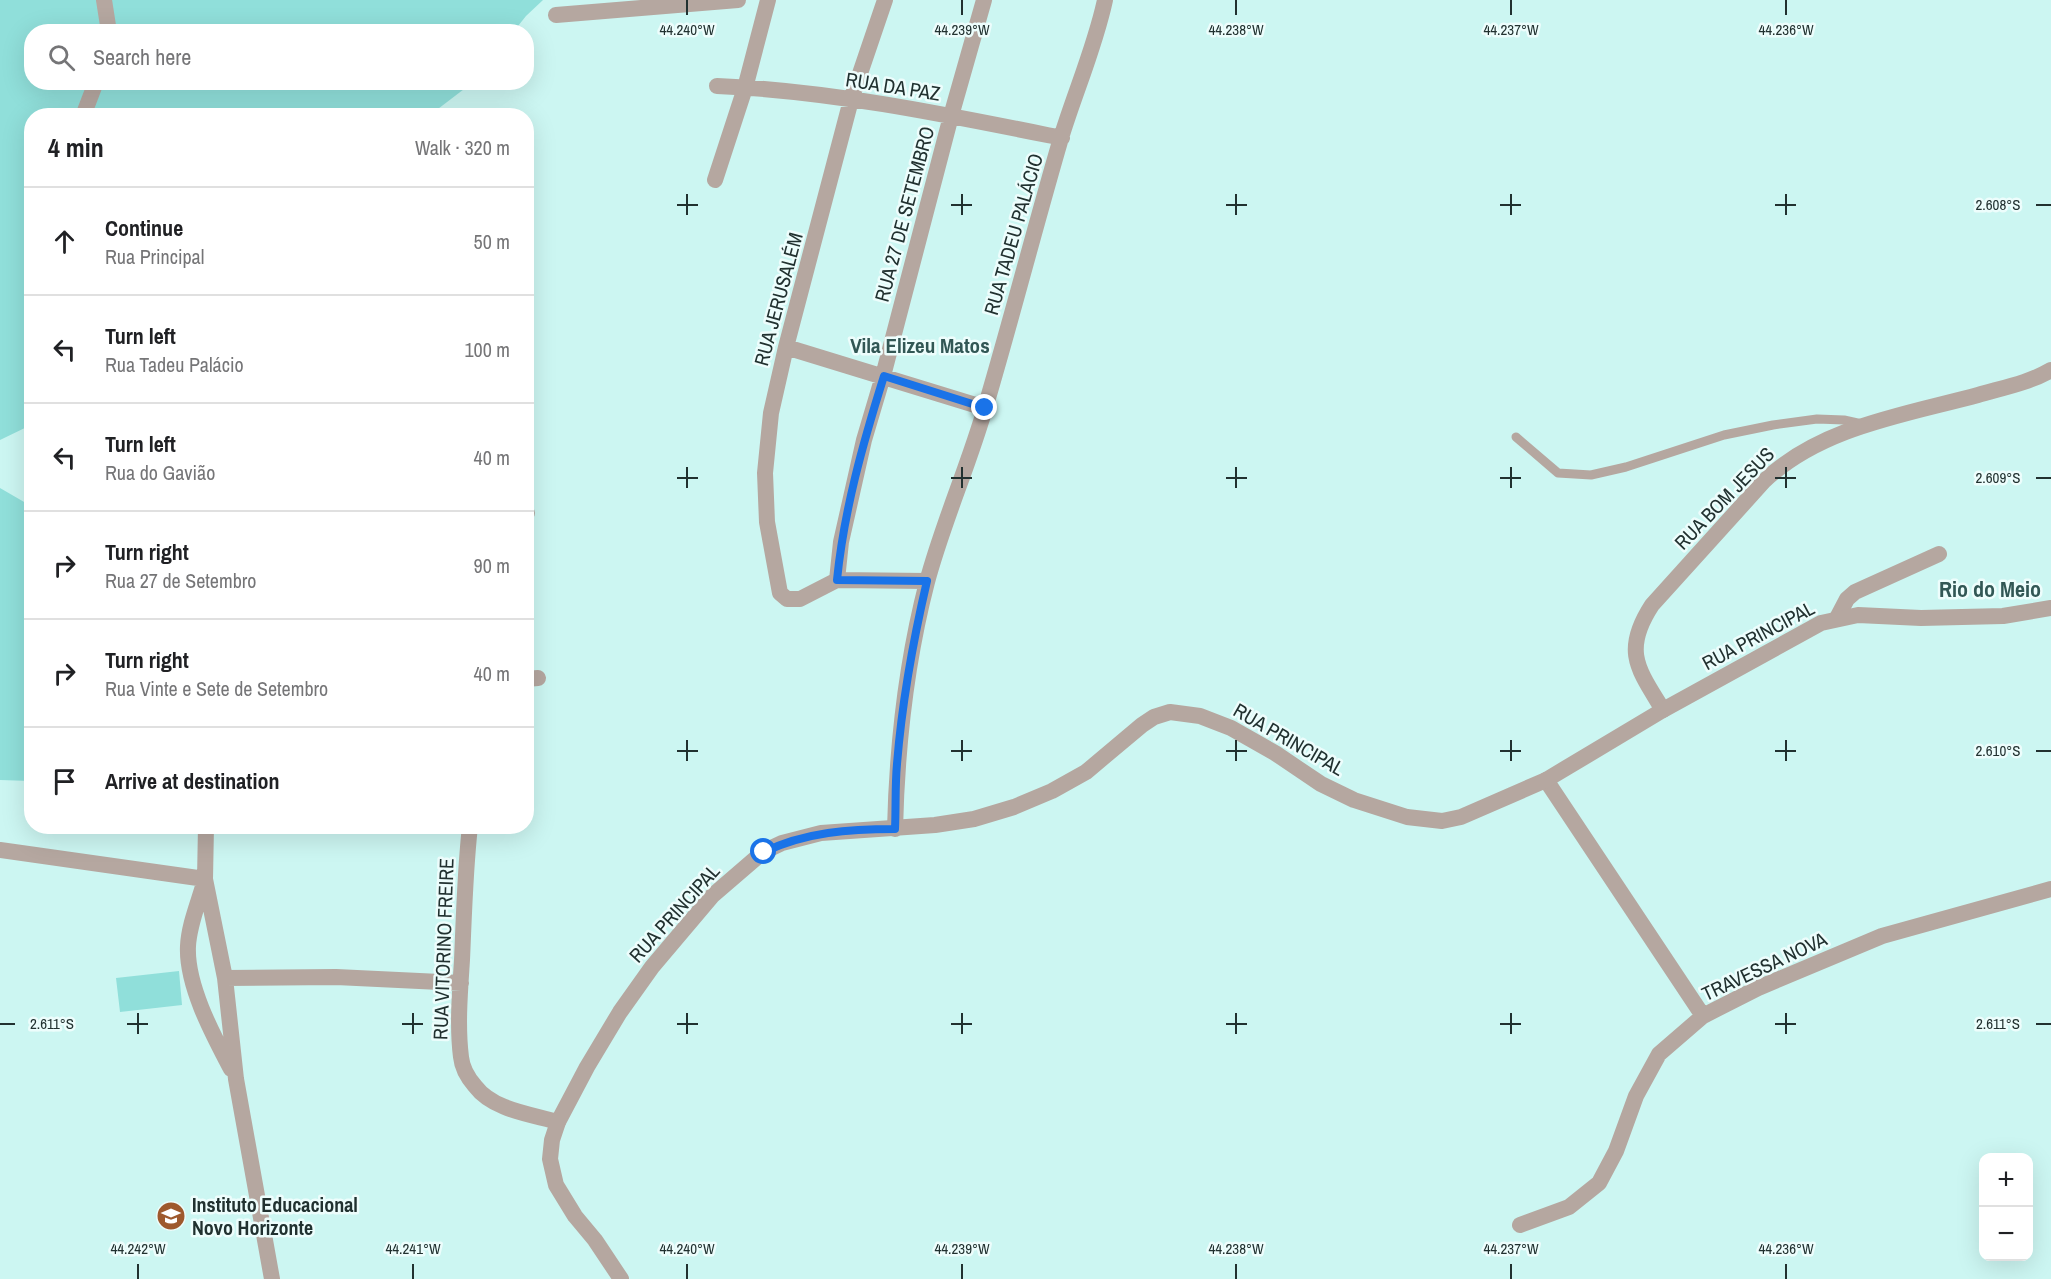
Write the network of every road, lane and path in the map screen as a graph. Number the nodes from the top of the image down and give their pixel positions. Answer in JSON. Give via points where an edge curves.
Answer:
{"nodes":[{"id":1,"x":104,"y":0,"type":"edge"},
{"id":2,"x":738,"y":0,"type":"edge"},
{"id":3,"x":768,"y":0,"type":"edge"},
{"id":4,"x":885,"y":0,"type":"edge"},
{"id":5,"x":984,"y":0,"type":"edge"},
{"id":6,"x":1104,"y":1,"type":"edge"},
{"id":7,"x":671,"y":3,"type":"edge"},
{"id":8,"x":556,"y":15,"type":"dead end"},
{"id":9,"x":108,"y":24,"type":"edge"},
{"id":10,"x":717,"y":86,"type":"dead end"},
{"id":11,"x":745,"y":88,"type":"junction"},
{"id":12,"x":93,"y":90,"type":"edge"},
{"id":13,"x":851,"y":100,"type":"junction"},
{"id":14,"x":87,"y":108,"type":"edge"},
{"id":15,"x":951,"y":116,"type":"junction"},
{"id":16,"x":1062,"y":138,"type":"junction"},
{"id":17,"x":715,"y":180,"type":"dead end"},
{"id":18,"x":786,"y":348,"type":"junction"},
{"id":19,"x":2051,"y":370,"type":"edge"},
{"id":20,"x":884,"y":376,"type":"junction"},
{"id":21,"x":985,"y":408,"type":"junction"},
{"id":22,"x":1864,"y":424,"type":"junction"},
{"id":23,"x":1516,"y":437,"type":"dead end"},
{"id":24,"x":1939,"y":554,"type":"dead end"},
{"id":25,"x":837,"y":580,"type":"junction"},
{"id":26,"x":927,"y":581,"type":"junction"},
{"id":27,"x":2051,"y":608,"type":"edge"},
{"id":28,"x":1838,"y":618,"type":"junction"},
{"id":29,"x":1663,"y":710,"type":"junction"},
{"id":30,"x":1546,"y":780,"type":"junction"},
{"id":31,"x":895,"y":829,"type":"junction"},
{"id":32,"x":206,"y":834,"type":"edge"},
{"id":33,"x":469,"y":834,"type":"edge"},
{"id":34,"x":0,"y":850,"type":"edge"},
{"id":35,"x":205,"y":879,"type":"junction"},
{"id":36,"x":2051,"y":889,"type":"edge"},
{"id":37,"x":225,"y":978,"type":"junction"},
{"id":38,"x":461,"y":983,"type":"junction"},
{"id":39,"x":1703,"y":1016,"type":"junction"},
{"id":40,"x":236,"y":1079,"type":"junction"},
{"id":41,"x":558,"y":1122,"type":"junction"},
{"id":42,"x":1520,"y":1225,"type":"dead end"},
{"id":43,"x":272,"y":1279,"type":"edge"},
{"id":44,"x":621,"y":1279,"type":"edge"}],
"edges":[{"from":1,"to":9,"type":"street"},
{"from":2,"to":7,"type":"street"},
{"from":3,"to":11,"type":"street"},
{"from":4,"to":13,"type":"street","name":"RUA JERUSALÉM"},
{"from":5,"to":15,"type":"street","name":"RUA 27 DE SETEMBRO"},
{"from":6,"to":16,"type":"street","name":"RUA TADEU PALÁCIO"},
{"from":7,"to":8,"type":"street"},
{"from":10,"to":11,"type":"street","name":"RUA DA PAZ"},
{"from":11,"to":13,"type":"street","name":"RUA DA PAZ"},
{"from":11,"to":17,"type":"street"},
{"from":12,"to":14,"type":"street"},
{"from":13,"to":15,"type":"street","name":"RUA DA PAZ"},
{"from":13,"to":18,"type":"street","name":"RUA JERUSALÉM"},
{"from":15,"to":16,"type":"street","name":"RUA DA PAZ"},
{"from":15,"to":20,"type":"street","name":"RUA 27 DE SETEMBRO"},
{"from":16,"to":21,"type":"street","name":"RUA TADEU PALÁCIO"},
{"from":18,"to":20,"type":"street"},
{"from":18,"to":25,"type":"street","name":"RUA JERUSALÉM","via":[[767,438],[765,500],[780,593],[787,599],[800,599]]},
{"from":19,"to":22,"type":"street","name":"RUA BOM JESUS","via":[[2016,385]]},
{"from":20,"to":21,"type":"street"},
{"from":20,"to":25,"type":"street","name":"RUA 27 DE SETEMBRO","via":[[847,511]]},
{"from":21,"to":26,"type":"street","name":"RUA TADEU PALÁCIO"},
{"from":22,"to":23,"type":"lane","via":[[1817,419],[1773,425],[1724,435],[1591,475],[1558,472]]},
{"from":22,"to":29,"type":"street","name":"RUA BOM JESUS","via":[[1801,452],[1780,466],[1652,605],[1642,621],[1635,652],[1641,674]]},
{"from":24,"to":28,"type":"street","via":[[1855,592]]},
{"from":25,"to":26,"type":"street"},
{"from":26,"to":31,"type":"street","name":"RUA TADEU PALÁCIO","via":[[904,701],[896,767]]},
{"from":27,"to":28,"type":"street","name":"RUA PRINCIPAL","via":[[2003,616]]},
{"from":28,"to":29,"type":"street","name":"RUA PRINCIPAL","via":[[1811,628]]},
{"from":29,"to":30,"type":"street","name":"RUA PRINCIPAL"},
{"from":30,"to":31,"type":"street","name":"RUA PRINCIPAL","via":[[1461,817],[1442,821],[1407,817],[1354,800],[1321,784],[1217,721],[1170,712],[1142,725],[1086,772],[1052,791],[974,819]]},
{"from":30,"to":39,"type":"street"},
{"from":31,"to":41,"type":"street","name":"RUA PRINCIPAL","via":[[862,829],[782,843],[744,867],[712,896],[652,966],[620,1012]]},
{"from":32,"to":35,"type":"street"},
{"from":33,"to":38,"type":"street","name":"RUA VITORINO FREIRE"},
{"from":34,"to":35,"type":"street"},
{"from":35,"to":37,"type":"street"},
{"from":35,"to":40,"type":"street","via":[[189,934],[188,963],[210,1028]]},
{"from":36,"to":39,"type":"street","name":"TRAVESSA NOVA","via":[[1882,936],[1758,988]]},
{"from":37,"to":38,"type":"street","via":[[336,977]]},
{"from":37,"to":40,"type":"street"},
{"from":38,"to":41,"type":"street","name":"RUA VITORINO FREIRE","via":[[461,1058],[476,1088],[506,1107]]},
{"from":39,"to":42,"type":"street","name":"TRAVESSA NOVA","via":[[1659,1054],[1636,1096],[1616,1151],[1599,1183],[1569,1206]]},
{"from":40,"to":43,"type":"street"},
{"from":41,"to":44,"type":"street","name":"RUA PRINCIPAL","via":[[550,1159],[556,1185]]}]}
